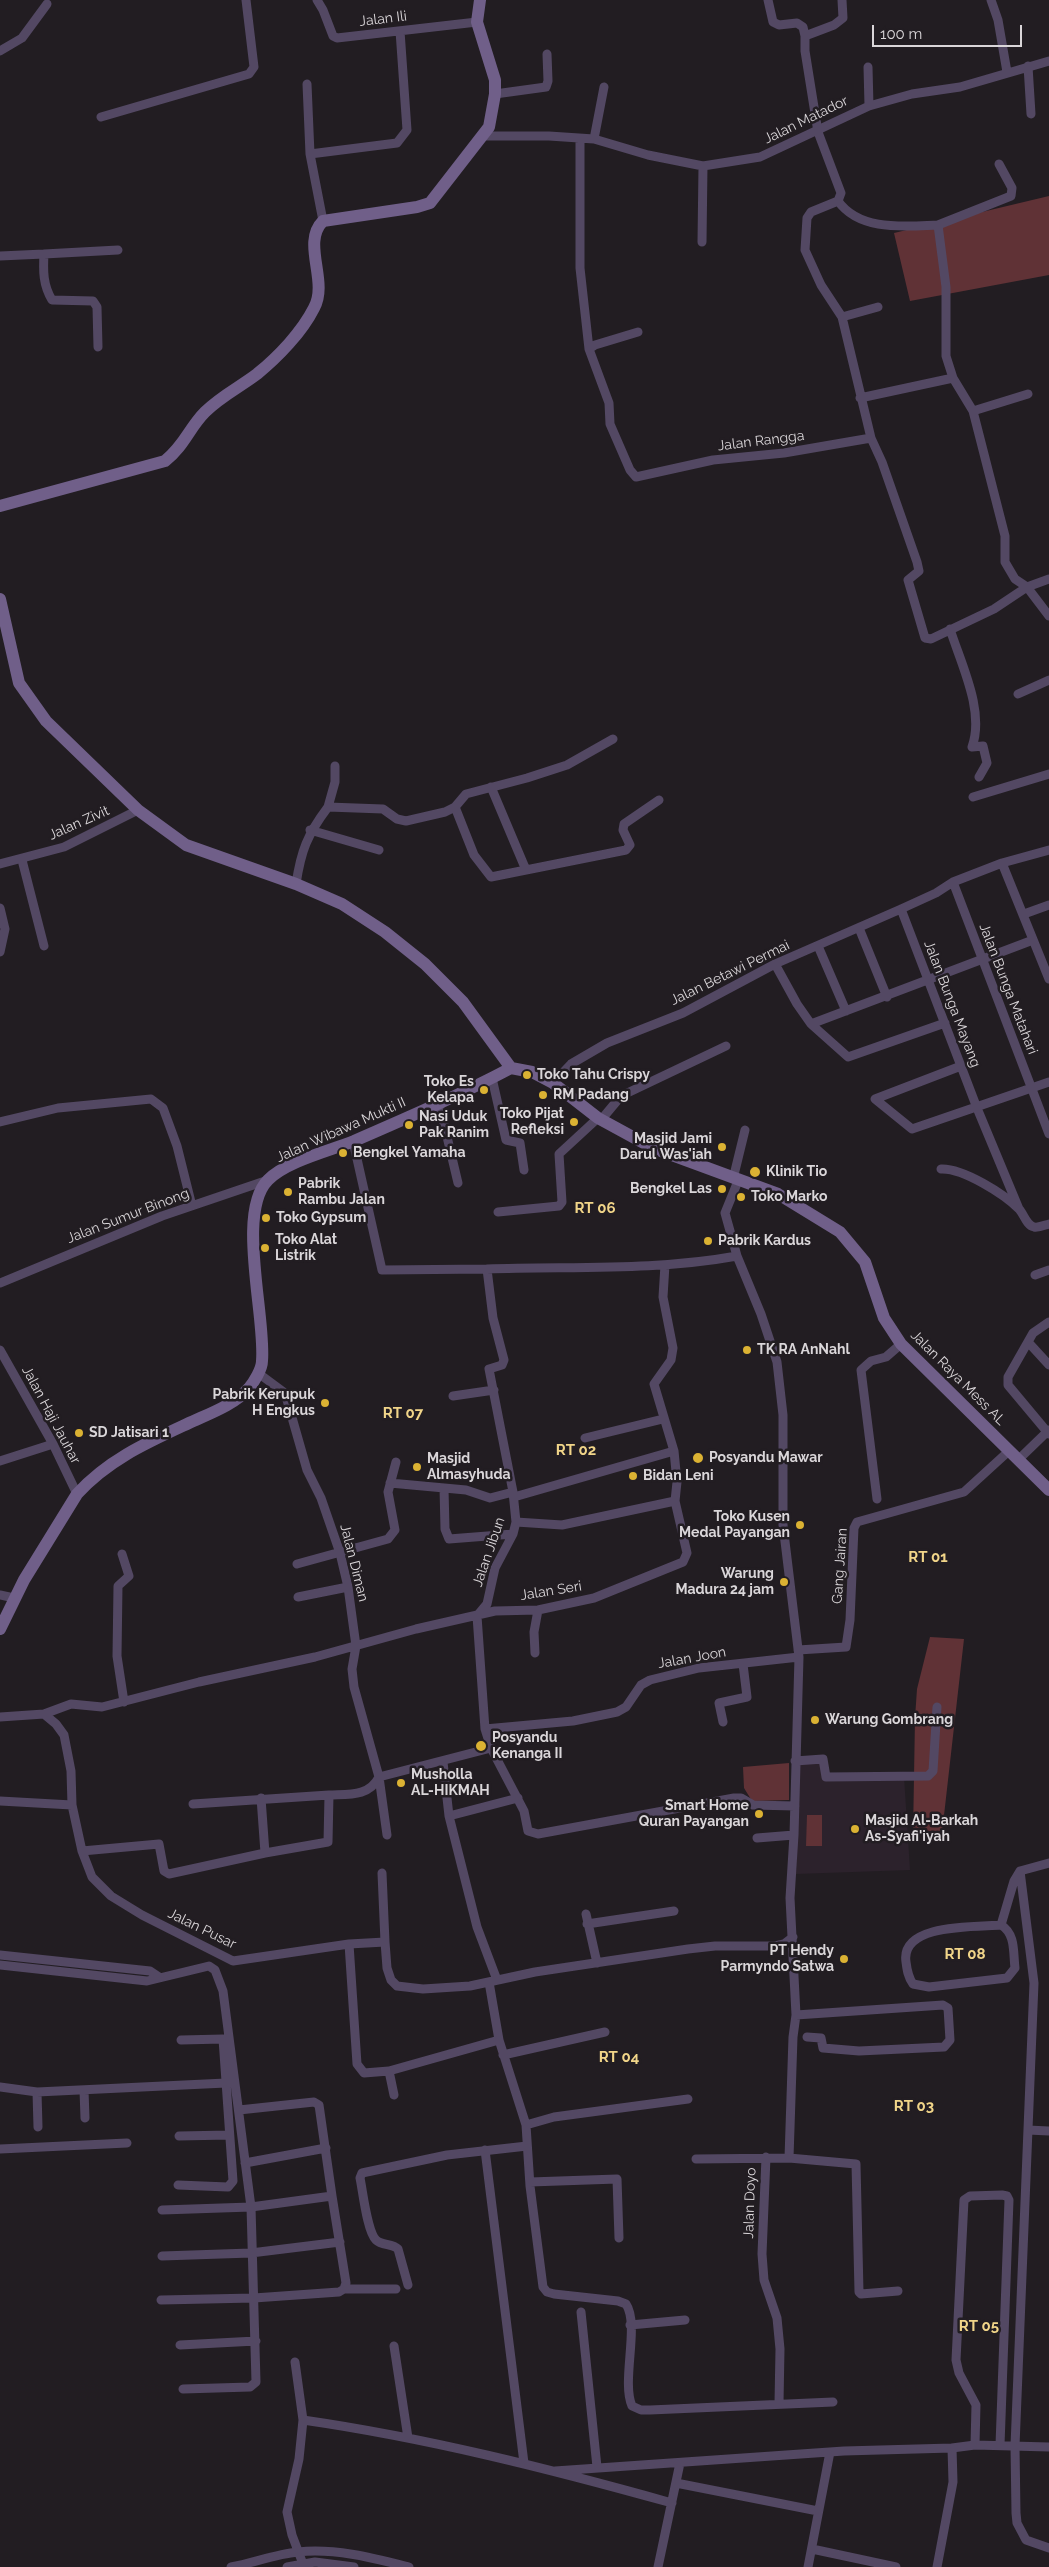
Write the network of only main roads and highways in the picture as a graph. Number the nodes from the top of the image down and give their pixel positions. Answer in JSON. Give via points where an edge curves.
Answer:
{"nodes":[{"id":1,"x":480,"y":0,"type":"edge"},
{"id":2,"x":0,"y":506,"type":"edge"},
{"id":3,"x":0,"y":599,"type":"edge"},
{"id":4,"x":511,"y":1068,"type":"junction"},
{"id":5,"x":1049,"y":1490,"type":"edge"},
{"id":6,"x":0,"y":1629,"type":"edge"}],
"edges":[{"from":1,"to":2,"type":"main road","via":[[477,22],[495,94],[489,127],[430,203],[417,208],[323,221],[314,238],[320,292],[315,307],[298,332],[258,374],[221,397],[204,413],[179,450],[165,461]]},
{"from":3,"to":4,"type":"main road","via":[[19,683],[46,721],[138,810],[186,845],[342,904],[385,932],[425,964],[463,1002]]},
{"from":4,"to":5,"type":"main road","name":"Jalan Raya Mess AL","via":[[532,1072],[553,1083],[600,1119],[653,1148],[778,1194],[840,1232],[865,1262],[884,1318],[901,1344]]},
{"from":4,"to":6,"type":"main road","name":"Jalan Wibawa Mukti II","via":[[439,1103],[295,1164],[268,1180],[258,1196],[253,1226],[262,1363],[258,1373],[249,1388],[234,1401],[126,1453],[77,1494],[14,1598]]}]}
